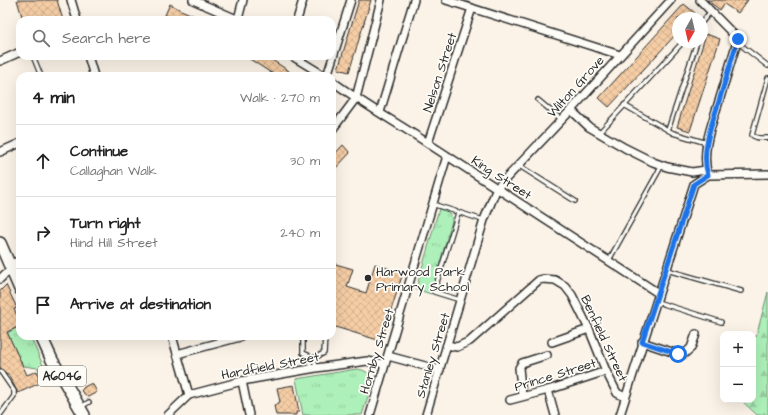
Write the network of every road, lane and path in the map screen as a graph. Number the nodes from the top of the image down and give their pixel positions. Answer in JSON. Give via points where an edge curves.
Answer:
{"nodes":[{"id":1,"x":71,"y":0,"type":"edge"},
{"id":2,"x":193,"y":0,"type":"edge"},
{"id":3,"x":243,"y":0,"type":"edge"},
{"id":4,"x":303,"y":0,"type":"edge"},
{"id":5,"x":351,"y":0,"type":"edge"},
{"id":6,"x":380,"y":0,"type":"edge"},
{"id":7,"x":414,"y":0,"type":"edge"},
{"id":8,"x":446,"y":0,"type":"edge"},
{"id":9,"x":671,"y":0,"type":"edge"},
{"id":10,"x":700,"y":0,"type":"edge"},
{"id":11,"x":472,"y":8,"type":"junction"},
{"id":12,"x":711,"y":11,"type":"junction"},
{"id":13,"x":708,"y":15,"type":"edge"},
{"id":14,"x":76,"y":16,"type":"edge"},
{"id":15,"x":231,"y":16,"type":"edge"},
{"id":16,"x":239,"y":16,"type":"edge"},
{"id":17,"x":298,"y":16,"type":"edge"},
{"id":18,"x":737,"y":42,"type":"junction"},
{"id":19,"x":336,"y":46,"type":"edge"},
{"id":20,"x":677,"y":48,"type":"edge"},
{"id":21,"x":695,"y":48,"type":"edge"},
{"id":22,"x":16,"y":54,"type":"edge"},
{"id":23,"x":620,"y":55,"type":"junction"},
{"id":24,"x":35,"y":60,"type":"edge"},
{"id":25,"x":89,"y":60,"type":"edge"},
{"id":26,"x":299,"y":60,"type":"edge"},
{"id":27,"x":331,"y":60,"type":"edge"},
{"id":28,"x":0,"y":61,"type":"edge"},
{"id":29,"x":768,"y":66,"type":"edge"},
{"id":30,"x":39,"y":72,"type":"edge"},
{"id":31,"x":93,"y":72,"type":"edge"},
{"id":32,"x":319,"y":72,"type":"edge"},
{"id":33,"x":327,"y":72,"type":"edge"},
{"id":34,"x":768,"y":78,"type":"edge"},
{"id":35,"x":336,"y":84,"type":"edge"},
{"id":36,"x":356,"y":98,"type":"junction"},
{"id":37,"x":538,"y":100,"type":"dead end"},
{"id":38,"x":624,"y":105,"type":"junction"},
{"id":39,"x":571,"y":110,"type":"junction"},
{"id":40,"x":380,"y":112,"type":"junction"},
{"id":41,"x":562,"y":120,"type":"junction"},
{"id":42,"x":336,"y":125,"type":"edge"},
{"id":43,"x":668,"y":130,"type":"junction"},
{"id":44,"x":599,"y":133,"type":"junction"},
{"id":45,"x":768,"y":138,"type":"edge"},
{"id":46,"x":428,"y":143,"type":"junction"},
{"id":47,"x":708,"y":143,"type":"junction"},
{"id":48,"x":16,"y":145,"type":"edge"},
{"id":49,"x":0,"y":152,"type":"edge"},
{"id":50,"x":447,"y":156,"type":"junction"},
{"id":51,"x":518,"y":165,"type":"junction"},
{"id":52,"x":662,"y":165,"type":"junction"},
{"id":53,"x":707,"y":172,"type":"junction"},
{"id":54,"x":768,"y":174,"type":"edge"},
{"id":55,"x":496,"y":188,"type":"junction"},
{"id":56,"x":575,"y":201,"type":"dead end"},
{"id":57,"x":432,"y":204,"type":"junction"},
{"id":58,"x":458,"y":212,"type":"junction"},
{"id":59,"x":484,"y":220,"type":"junction"},
{"id":60,"x":0,"y":243,"type":"edge"},
{"id":61,"x":608,"y":261,"type":"junction"},
{"id":62,"x":16,"y":263,"type":"edge"},
{"id":63,"x":10,"y":268,"type":"junction"},
{"id":64,"x":666,"y":270,"type":"junction"},
{"id":65,"x":0,"y":279,"type":"edge"},
{"id":66,"x":16,"y":281,"type":"edge"},
{"id":67,"x":741,"y":291,"type":"dead end"},
{"id":68,"x":658,"y":293,"type":"junction"},
{"id":69,"x":461,"y":300,"type":"junction"},
{"id":70,"x":656,"y":302,"type":"junction"},
{"id":71,"x":721,"y":322,"type":"dead end"},
{"id":72,"x":589,"y":329,"type":"junction"},
{"id":73,"x":696,"y":334,"type":"dead end"},
{"id":74,"x":43,"y":340,"type":"edge"},
{"id":75,"x":173,"y":340,"type":"edge"},
{"id":76,"x":229,"y":340,"type":"edge"},
{"id":77,"x":303,"y":340,"type":"edge"},
{"id":78,"x":325,"y":340,"type":"edge"},
{"id":79,"x":552,"y":342,"type":"dead end"},
{"id":80,"x":642,"y":342,"type":"junction"},
{"id":81,"x":447,"y":345,"type":"junction"},
{"id":82,"x":177,"y":354,"type":"junction"},
{"id":83,"x":547,"y":355,"type":"dead end"},
{"id":84,"x":388,"y":356,"type":"junction"},
{"id":85,"x":385,"y":364,"type":"junction"},
{"id":86,"x":314,"y":369,"type":"junction"},
{"id":87,"x":440,"y":370,"type":"junction"},
{"id":88,"x":606,"y":371,"type":"junction"},
{"id":89,"x":1,"y":372,"type":"dead end"},
{"id":90,"x":242,"y":381,"type":"junction"},
{"id":91,"x":548,"y":390,"type":"junction"},
{"id":92,"x":190,"y":395,"type":"junction"},
{"id":93,"x":522,"y":396,"type":"junction"},
{"id":94,"x":625,"y":396,"type":"junction"},
{"id":95,"x":510,"y":400,"type":"dead end"},
{"id":96,"x":83,"y":410,"type":"edge"},
{"id":97,"x":0,"y":415,"type":"edge"},
{"id":98,"x":168,"y":415,"type":"edge"},
{"id":99,"x":249,"y":415,"type":"edge"},
{"id":100,"x":370,"y":415,"type":"edge"},
{"id":101,"x":426,"y":415,"type":"edge"},
{"id":102,"x":555,"y":415,"type":"edge"},
{"id":103,"x":620,"y":415,"type":"edge"}],
"edges":[{"from":1,"to":14,"type":"street"},
{"from":2,"to":15,"type":"street"},
{"from":3,"to":16,"type":"street"},
{"from":4,"to":17,"type":"street"},
{"from":5,"to":19,"type":"street"},
{"from":6,"to":36,"type":"street"},
{"from":7,"to":40,"type":"street"},
{"from":8,"to":11,"type":"street"},
{"from":9,"to":23,"type":"street","name":"Wilton Grove"},
{"from":10,"to":12,"type":"street"},
{"from":11,"to":23,"type":"street"},
{"from":11,"to":46,"type":"street","name":"Nelson Street"},
{"from":12,"to":13,"type":"lane"},
{"from":12,"to":18,"type":"street","via":[[738,39]]},
{"from":18,"to":29,"type":"lane"},
{"from":18,"to":47,"type":"street"},
{"from":20,"to":38,"type":"lane"},
{"from":21,"to":43,"type":"lane"},
{"from":22,"to":28,"type":"street"},
{"from":23,"to":39,"type":"street","name":"Wilton Grove"},
{"from":24,"to":30,"type":"lane"},
{"from":25,"to":31,"type":"street"},
{"from":26,"to":32,"type":"street"},
{"from":27,"to":33,"type":"street"},
{"from":34,"to":45,"type":"lane","via":[[752,135]]},
{"from":35,"to":36,"type":"street","name":"King Street"},
{"from":36,"to":40,"type":"street","name":"King Street"},
{"from":36,"to":42,"type":"street"},
{"from":37,"to":41,"type":"lane"},
{"from":38,"to":43,"type":"lane"},
{"from":38,"to":44,"type":"lane"},
{"from":39,"to":41,"type":"street","name":"Wilton Grove"},
{"from":39,"to":44,"type":"street"},
{"from":40,"to":46,"type":"street","name":"King Street"},
{"from":41,"to":51,"type":"street","name":"Wilton Grove"},
{"from":43,"to":47,"type":"lane"},
{"from":44,"to":52,"type":"street"},
{"from":46,"to":50,"type":"street","name":"King Street"},
{"from":47,"to":53,"type":"street","via":[[705,155]]},
{"from":48,"to":49,"type":"street"},
{"from":50,"to":55,"type":"street","name":"King Street"},
{"from":50,"to":57,"type":"street","name":"Hornby Street"},
{"from":51,"to":55,"type":"street","name":"Wilton Grove"},
{"from":51,"to":56,"type":"lane"},
{"from":52,"to":53,"type":"street","via":[[692,172]]},
{"from":52,"to":61,"type":"lane"},
{"from":53,"to":54,"type":"street"},
{"from":53,"to":64,"type":"street","via":[[694,184]]},
{"from":55,"to":59,"type":"street","name":"Stanley Street"},
{"from":55,"to":61,"type":"street","name":"King Street"},
{"from":57,"to":58,"type":"lane"},
{"from":57,"to":84,"type":"street","name":"Hornby Street"},
{"from":58,"to":59,"type":"lane"},
{"from":58,"to":69,"type":"lane","via":[[434,292]]},
{"from":59,"to":69,"type":"street","name":"Stanley Street"},
{"from":60,"to":63,"type":"main road"},
{"from":61,"to":68,"type":"street","name":"King Street"},
{"from":62,"to":63,"type":"street"},
{"from":63,"to":65,"type":"street"},
{"from":63,"to":66,"type":"main road"},
{"from":64,"to":67,"type":"lane"},
{"from":64,"to":68,"type":"street"},
{"from":68,"to":70,"type":"street"},
{"from":69,"to":81,"type":"street","name":"Stanley Street"},
{"from":70,"to":71,"type":"lane"},
{"from":70,"to":80,"type":"street"},
{"from":72,"to":79,"type":"street"},
{"from":72,"to":81,"type":"street","name":"Benfield Street","via":[[565,286],[555,280],[543,279],[534,284],[470,341],[458,347]]},
{"from":72,"to":88,"type":"street","name":"Benfield Street"},
{"from":73,"to":80,"type":"street","via":[[691,348],[684,354]]},
{"from":74,"to":96,"type":"main road","number":"A6046","via":[[52,360]]},
{"from":75,"to":82,"type":"street"},
{"from":76,"to":82,"type":"street"},
{"from":77,"to":86,"type":"lane","via":[[303,353],[308,355]]},
{"from":78,"to":86,"type":"lane","via":[[324,353],[314,358]]},
{"from":80,"to":94,"type":"street"},
{"from":81,"to":87,"type":"street","name":"Stanley Street"},
{"from":82,"to":92,"type":"street"},
{"from":83,"to":93,"type":"street","via":[[522,363],[519,368]]},
{"from":84,"to":85,"type":"street","name":"Hornby Street"},
{"from":84,"to":87,"type":"street"},
{"from":85,"to":86,"type":"street","name":"Hardfield Street","via":[[367,361]]},
{"from":85,"to":100,"type":"street","name":"Hornby Street"},
{"from":86,"to":90,"type":"street","name":"Hardfield Street"},
{"from":87,"to":101,"type":"street","name":"Stanley Street"},
{"from":88,"to":91,"type":"street","name":"Prince Street"},
{"from":88,"to":94,"type":"street","name":"Benfield Street","via":[[618,393]]},
{"from":89,"to":97,"type":"lane","via":[[14,391],[14,396]]},
{"from":90,"to":92,"type":"street","name":"Hardfield Street"},
{"from":90,"to":99,"type":"street"},
{"from":91,"to":93,"type":"street","name":"Prince Street"},
{"from":91,"to":102,"type":"street"},
{"from":92,"to":98,"type":"street","name":"Hardfield Street"},
{"from":93,"to":95,"type":"street","name":"Prince Street"},
{"from":94,"to":103,"type":"street"}]}
